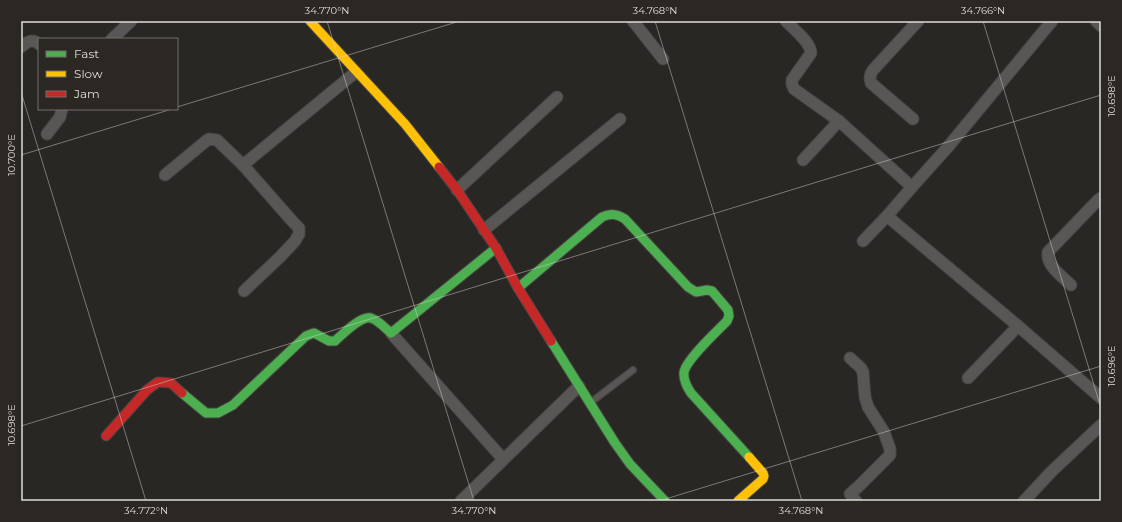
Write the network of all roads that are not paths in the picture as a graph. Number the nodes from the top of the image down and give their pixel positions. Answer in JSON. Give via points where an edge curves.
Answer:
{"nodes":[{"id":1,"x":131,"y":21,"type":"edge"},
{"id":2,"x":310,"y":21,"type":"edge"},
{"id":3,"x":633,"y":21,"type":"edge"},
{"id":4,"x":786,"y":21,"type":"edge"},
{"id":5,"x":918,"y":21,"type":"edge"},
{"id":6,"x":1052,"y":21,"type":"edge"},
{"id":7,"x":1096,"y":21,"type":"edge"},
{"id":8,"x":1101,"y":26,"type":"edge"},
{"id":9,"x":113,"y":38,"type":"edge"},
{"id":10,"x":38,"y":43,"type":"edge"},
{"id":11,"x":21,"y":47,"type":"edge"},
{"id":12,"x":663,"y":59,"type":"dead end"},
{"id":13,"x":356,"y":72,"type":"junction"},
{"id":14,"x":557,"y":97,"type":"dead end"},
{"id":15,"x":62,"y":110,"type":"edge"},
{"id":16,"x":913,"y":118,"type":"dead end"},
{"id":17,"x":620,"y":119,"type":"dead end"},
{"id":18,"x":839,"y":121,"type":"junction"},
{"id":19,"x":46,"y":134,"type":"dead end"},
{"id":20,"x":803,"y":160,"type":"dead end"},
{"id":21,"x":243,"y":165,"type":"junction"},
{"id":22,"x":165,"y":175,"type":"dead end"},
{"id":23,"x":912,"y":187,"type":"junction"},
{"id":24,"x":457,"y":190,"type":"junction"},
{"id":25,"x":1101,"y":198,"type":"edge"},
{"id":26,"x":887,"y":216,"type":"junction"},
{"id":27,"x":484,"y":230,"type":"junction"},
{"id":28,"x":863,"y":240,"type":"dead end"},
{"id":29,"x":496,"y":248,"type":"junction"},
{"id":30,"x":1071,"y":284,"type":"dead end"},
{"id":31,"x":518,"y":288,"type":"junction"},
{"id":32,"x":244,"y":291,"type":"dead end"},
{"id":33,"x":1018,"y":326,"type":"junction"},
{"id":34,"x":391,"y":333,"type":"junction"},
{"id":35,"x":850,"y":358,"type":"dead end"},
{"id":36,"x":633,"y":370,"type":"dead end"},
{"id":37,"x":968,"y":378,"type":"dead end"},
{"id":38,"x":579,"y":386,"type":"junction"},
{"id":39,"x":1101,"y":398,"type":"edge"},
{"id":40,"x":590,"y":403,"type":"junction"},
{"id":41,"x":1101,"y":425,"type":"edge"},
{"id":42,"x":106,"y":436,"type":"dead end"},
{"id":43,"x":504,"y":459,"type":"junction"},
{"id":44,"x":849,"y":499,"type":"edge"},
{"id":45,"x":461,"y":501,"type":"edge"},
{"id":46,"x":665,"y":501,"type":"edge"},
{"id":47,"x":738,"y":501,"type":"edge"},
{"id":48,"x":1024,"y":501,"type":"edge"}],
"edges":[{"from":1,"to":9,"type":"street"},
{"from":2,"to":13,"type":"street"},
{"from":3,"to":12,"type":"street"},
{"from":4,"to":18,"type":"street","via":[[808,43],[811,53],[792,80],[794,89]]},
{"from":5,"to":16,"type":"street","via":[[871,72],[870,79],[871,83]]},
{"from":6,"to":23,"type":"street"},
{"from":7,"to":8,"type":"street"},
{"from":10,"to":11,"type":"street","via":[[31,41]]},
{"from":13,"to":21,"type":"street"},
{"from":13,"to":24,"type":"street","via":[[405,124]]},
{"from":14,"to":24,"type":"street"},
{"from":15,"to":19,"type":"street"},
{"from":17,"to":27,"type":"street"},
{"from":18,"to":20,"type":"street"},
{"from":18,"to":23,"type":"street"},
{"from":21,"to":22,"type":"street","via":[[216,140],[209,139]]},
{"from":21,"to":32,"type":"street","via":[[299,228],[295,241]]},
{"from":23,"to":26,"type":"street"},
{"from":24,"to":27,"type":"street"},
{"from":25,"to":30,"type":"street","via":[[1048,252],[1051,266]]},
{"from":26,"to":28,"type":"street"},
{"from":26,"to":33,"type":"street"},
{"from":27,"to":29,"type":"street"},
{"from":29,"to":31,"type":"street"},
{"from":29,"to":34,"type":"street"},
{"from":31,"to":38,"type":"street"},
{"from":31,"to":47,"type":"street","via":[[602,217],[612,214],[625,219],[693,291],[712,291],[728,310],[729,316],[686,365],[683,376],[691,393],[763,473],[763,479]]},
{"from":33,"to":37,"type":"street"},
{"from":33,"to":39,"type":"street"},
{"from":34,"to":42,"type":"street","via":[[372,318],[367,318],[358,321],[335,342],[314,333],[306,336],[233,405],[218,413],[206,413],[170,383],[158,382],[147,390]]},
{"from":34,"to":43,"type":"street"},
{"from":35,"to":44,"type":"street","via":[[863,372],[868,407],[884,432],[890,455]]},
{"from":36,"to":40,"type":"lane"},
{"from":38,"to":40,"type":"street"},
{"from":38,"to":43,"type":"street"},
{"from":40,"to":46,"type":"street","via":[[630,464]]},
{"from":41,"to":48,"type":"street"},
{"from":43,"to":45,"type":"street"}]}
